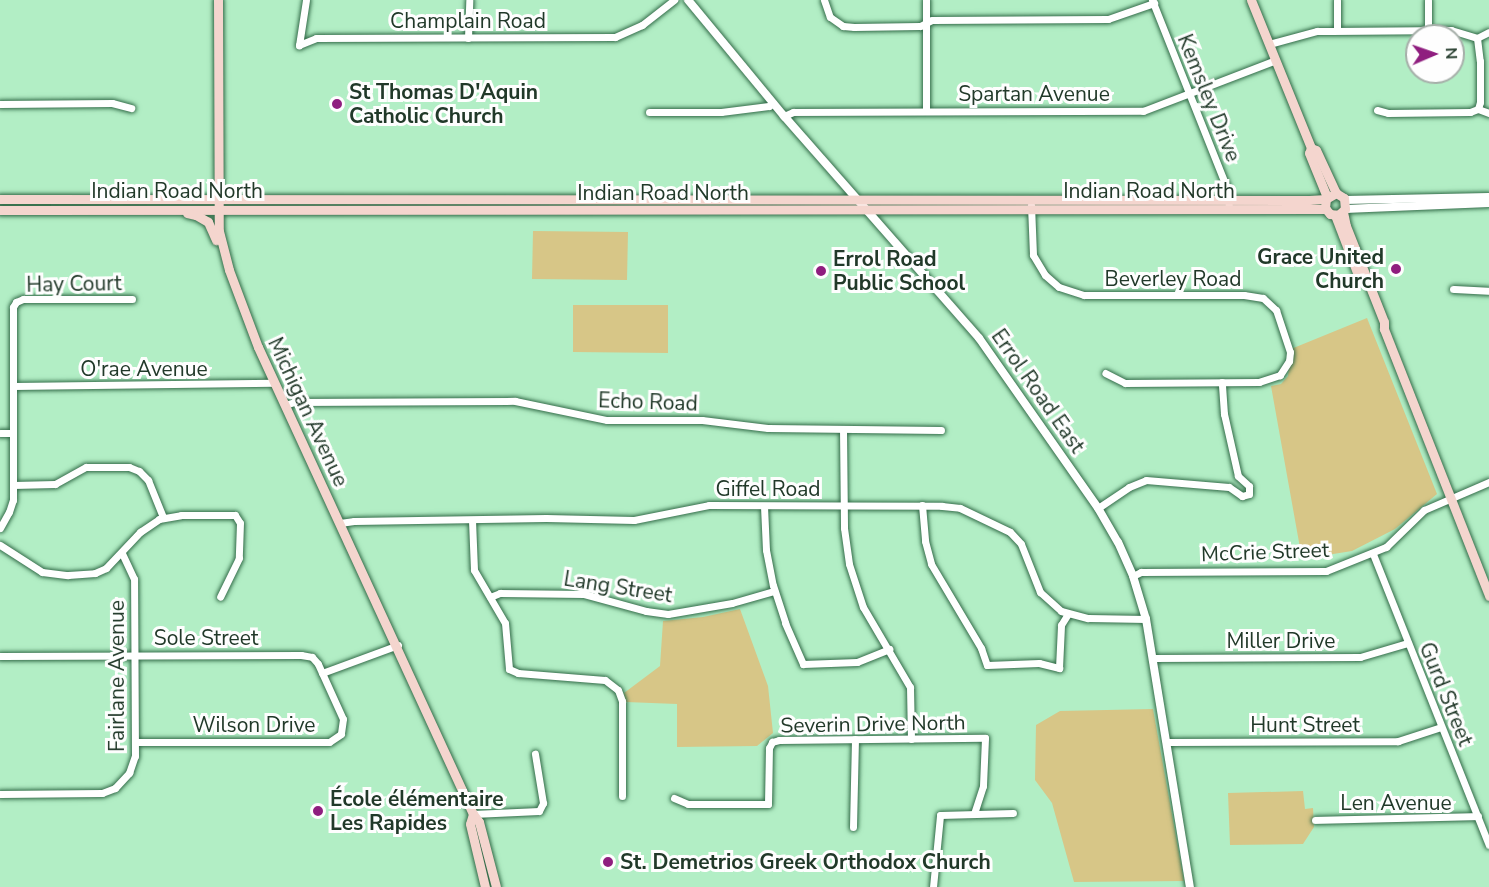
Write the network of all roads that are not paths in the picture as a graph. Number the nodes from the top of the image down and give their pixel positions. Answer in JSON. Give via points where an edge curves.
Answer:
{"nodes":[{"id":1,"x":218,"y":0,"type":"edge"},
{"id":2,"x":306,"y":0,"type":"edge"},
{"id":3,"x":469,"y":0,"type":"edge"},
{"id":4,"x":674,"y":0,"type":"edge"},
{"id":5,"x":688,"y":0,"type":"edge"},
{"id":6,"x":824,"y":0,"type":"edge"},
{"id":7,"x":926,"y":0,"type":"edge"},
{"id":8,"x":1251,"y":0,"type":"edge"},
{"id":9,"x":1337,"y":0,"type":"edge"},
{"id":10,"x":1428,"y":0,"type":"edge"},
{"id":11,"x":1153,"y":2,"type":"edge"},
{"id":12,"x":926,"y":22,"type":"junction"},
{"id":13,"x":1428,"y":24,"type":"edge"},
{"id":14,"x":1405,"y":29,"type":"edge"},
{"id":15,"x":1337,"y":30,"type":"junction"},
{"id":16,"x":1489,"y":32,"type":"edge"},
{"id":17,"x":1465,"y":33,"type":"edge"},
{"id":18,"x":468,"y":38,"type":"junction"},
{"id":19,"x":1477,"y":38,"type":"junction"},
{"id":20,"x":1269,"y":44,"type":"junction"},
{"id":21,"x":1276,"y":60,"type":"junction"},
{"id":22,"x":1190,"y":95,"type":"junction"},
{"id":23,"x":774,"y":103,"type":"junction"},
{"id":24,"x":0,"y":104,"type":"edge"},
{"id":25,"x":130,"y":108,"type":"dead end"},
{"id":26,"x":1478,"y":109,"type":"junction"},
{"id":27,"x":1377,"y":110,"type":"dead end"},
{"id":28,"x":926,"y":111,"type":"junction"},
{"id":29,"x":649,"y":112,"type":"dead end"},
{"id":30,"x":1489,"y":113,"type":"edge"},
{"id":31,"x":784,"y":116,"type":"junction"},
{"id":32,"x":1489,"y":197,"type":"edge"},
{"id":33,"x":1229,"y":198,"type":"junction"},
{"id":34,"x":0,"y":199,"type":"edge"},
{"id":35,"x":1031,"y":199,"type":"junction"},
{"id":36,"x":1329,"y":200,"type":"junction"},
{"id":37,"x":859,"y":201,"type":"junction"},
{"id":38,"x":218,"y":203,"type":"junction"},
{"id":39,"x":1489,"y":203,"type":"edge"},
{"id":40,"x":161,"y":209,"type":"junction"},
{"id":41,"x":1229,"y":209,"type":"junction"},
{"id":42,"x":1342,"y":209,"type":"junction"},
{"id":43,"x":0,"y":210,"type":"edge"},
{"id":44,"x":1031,"y":210,"type":"junction"},
{"id":45,"x":868,"y":212,"type":"junction"},
{"id":46,"x":229,"y":270,"type":"junction"},
{"id":47,"x":1453,"y":289,"type":"dead end"},
{"id":48,"x":1489,"y":291,"type":"edge"},
{"id":49,"x":132,"y":299,"type":"dead end"},
{"id":50,"x":1105,"y":373,"type":"dead end"},
{"id":51,"x":1222,"y":382,"type":"junction"},
{"id":52,"x":274,"y":383,"type":"junction"},
{"id":53,"x":13,"y":386,"type":"junction"},
{"id":54,"x":285,"y":405,"type":"junction"},
{"id":55,"x":843,"y":429,"type":"junction"},
{"id":56,"x":941,"y":429,"type":"dead end"},
{"id":57,"x":0,"y":433,"type":"edge"},
{"id":58,"x":13,"y":433,"type":"junction"},
{"id":59,"x":1489,"y":482,"type":"edge"},
{"id":60,"x":13,"y":485,"type":"junction"},
{"id":61,"x":1450,"y":497,"type":"junction"},
{"id":62,"x":922,"y":505,"type":"junction"},
{"id":63,"x":764,"y":506,"type":"junction"},
{"id":64,"x":844,"y":506,"type":"junction"},
{"id":65,"x":1098,"y":508,"type":"junction"},
{"id":66,"x":163,"y":517,"type":"junction"},
{"id":67,"x":472,"y":520,"type":"junction"},
{"id":68,"x":340,"y":523,"type":"junction"},
{"id":69,"x":0,"y":528,"type":"edge"},
{"id":70,"x":0,"y":545,"type":"edge"},
{"id":71,"x":122,"y":553,"type":"junction"},
{"id":72,"x":1373,"y":554,"type":"junction"},
{"id":73,"x":1132,"y":576,"type":"junction"},
{"id":74,"x":774,"y":591,"type":"junction"},
{"id":75,"x":1489,"y":596,"type":"edge"},
{"id":76,"x":220,"y":597,"type":"dead end"},
{"id":77,"x":490,"y":597,"type":"junction"},
{"id":78,"x":1068,"y":614,"type":"junction"},
{"id":79,"x":1146,"y":619,"type":"junction"},
{"id":80,"x":1408,"y":643,"type":"junction"},
{"id":81,"x":398,"y":645,"type":"junction"},
{"id":82,"x":889,"y":649,"type":"junction"},
{"id":83,"x":134,"y":654,"type":"junction"},
{"id":84,"x":0,"y":656,"type":"edge"},
{"id":85,"x":1153,"y":657,"type":"junction"},
{"id":86,"x":322,"y":673,"type":"junction"},
{"id":87,"x":1441,"y":727,"type":"junction"},
{"id":88,"x":911,"y":739,"type":"junction"},
{"id":89,"x":855,"y":740,"type":"junction"},
{"id":90,"x":135,"y":742,"type":"junction"},
{"id":91,"x":1167,"y":742,"type":"junction"},
{"id":92,"x":535,"y":754,"type":"dead end"},
{"id":93,"x":0,"y":794,"type":"edge"},
{"id":94,"x":622,"y":796,"type":"dead end"},
{"id":95,"x":674,"y":798,"type":"dead end"},
{"id":96,"x":974,"y":813,"type":"junction"},
{"id":97,"x":1013,"y":813,"type":"dead end"},
{"id":98,"x":473,"y":814,"type":"junction"},
{"id":99,"x":1478,"y":816,"type":"junction"},
{"id":100,"x":1315,"y":820,"type":"dead end"},
{"id":101,"x":853,"y":827,"type":"dead end"},
{"id":102,"x":1489,"y":845,"type":"edge"},
{"id":103,"x":485,"y":887,"type":"edge"},
{"id":104,"x":496,"y":887,"type":"edge"},
{"id":105,"x":933,"y":887,"type":"edge"},
{"id":106,"x":1190,"y":887,"type":"edge"}],
"edges":[{"from":1,"to":38,"type":"main road","name":"Michigan Avenue"},
{"from":2,"to":18,"type":"street","name":"Champlain Road","via":[[299,45],[316,38]]},
{"from":3,"to":18,"type":"street"},
{"from":4,"to":18,"type":"street","name":"Champlain Road","via":[[642,25],[615,37]]},
{"from":5,"to":23,"type":"street","name":"Errol Road East"},
{"from":6,"to":12,"type":"street","via":[[830,17],[843,26],[920,26]]},
{"from":7,"to":12,"type":"street"},
{"from":8,"to":20,"type":"main road"},
{"from":9,"to":15,"type":"street"},
{"from":10,"to":13,"type":"street"},
{"from":11,"to":12,"type":"street","via":[[1108,19]]},
{"from":11,"to":22,"type":"street","name":"Kemsley Drive"},
{"from":12,"to":28,"type":"street"},
{"from":14,"to":15,"type":"street"},
{"from":15,"to":20,"type":"street","via":[[1306,32]]},
{"from":16,"to":19,"type":"street"},
{"from":17,"to":19,"type":"street"},
{"from":19,"to":26,"type":"street"},
{"from":20,"to":21,"type":"main road"},
{"from":21,"to":22,"type":"street","name":"Spartan Avenue"},
{"from":21,"to":36,"type":"main road"},
{"from":22,"to":28,"type":"street","name":"Spartan Avenue","via":[[1143,111]]},
{"from":22,"to":33,"type":"street","name":"Kemsley Drive"},
{"from":23,"to":29,"type":"street","via":[[721,111]]},
{"from":23,"to":31,"type":"street","name":"Errol Road East"},
{"from":24,"to":25,"type":"street","via":[[112,104]]},
{"from":26,"to":27,"type":"street","via":[[1435,113]]},
{"from":26,"to":30,"type":"street"},
{"from":28,"to":31,"type":"street","name":"Spartan Avenue","via":[[793,112]]},
{"from":31,"to":37,"type":"street","name":"Errol Road East"},
{"from":32,"to":42,"type":"street"},
{"from":33,"to":35,"type":"main road","name":"Indian Road North"},
{"from":33,"to":36,"type":"main road","name":"Indian Road North"},
{"from":33,"to":41,"type":"street","name":"Kemsley Drive"},
{"from":34,"to":38,"type":"main road","name":"Indian Road North"},
{"from":35,"to":37,"type":"main road","name":"Indian Road North"},
{"from":35,"to":44,"type":"street","name":"Beverley Road"},
{"from":36,"to":41,"type":"main road","name":"Indian Road North"},
{"from":36,"to":42,"type":"main road"},
{"from":36,"to":42,"type":"main road"},
{"from":37,"to":38,"type":"main road","name":"Indian Road North"},
{"from":37,"to":45,"type":"street","name":"Errol Road East"},
{"from":38,"to":40,"type":"main road","name":"Indian Road North"},
{"from":38,"to":45,"type":"main road","name":"Indian Road North"},
{"from":38,"to":46,"type":"main road","name":"Michigan Avenue","via":[[219,234]]},
{"from":39,"to":42,"type":"street"},
{"from":40,"to":43,"type":"main road","name":"Indian Road North"},
{"from":40,"to":46,"type":"main road","via":[[196,215],[208,222]]},
{"from":41,"to":44,"type":"main road","name":"Indian Road North"},
{"from":42,"to":61,"type":"main road","via":[[1378,325],[1384,329]]},
{"from":44,"to":45,"type":"main road","name":"Indian Road North"},
{"from":44,"to":51,"type":"street","name":"Beverley Road","via":[[1035,260],[1050,280],[1070,292],[1244,295],[1267,300],[1276,310],[1289,346],[1286,366],[1270,380]]},
{"from":45,"to":65,"type":"street","name":"Errol Road East","via":[[979,338]]},
{"from":46,"to":52,"type":"main road","name":"Michigan Avenue"},
{"from":47,"to":48,"type":"street"},
{"from":49,"to":53,"type":"street","name":"Hay Court","via":[[16,302]]},
{"from":50,"to":51,"type":"street","name":"Beverley Road","via":[[1125,383]]},
{"from":51,"to":65,"type":"street","via":[[1224,414],[1238,476],[1249,486],[1249,494],[1242,496],[1229,486],[1146,480]]},
{"from":52,"to":53,"type":"street","name":"O'rae Avenue"},
{"from":52,"to":54,"type":"main road","name":"Michigan Avenue"},
{"from":53,"to":58,"type":"street"},
{"from":54,"to":55,"type":"street","name":"Echo Road","via":[[515,401],[608,420],[702,420],[768,428]]},
{"from":54,"to":68,"type":"main road","name":"Michigan Avenue"},
{"from":55,"to":56,"type":"street","name":"Echo Road"},
{"from":55,"to":64,"type":"street"},
{"from":57,"to":58,"type":"street"},
{"from":58,"to":60,"type":"street"},
{"from":59,"to":61,"type":"street","name":"McCrie Street"},
{"from":60,"to":66,"type":"street","via":[[55,484],[86,467],[124,466],[139,471],[148,480]]},
{"from":60,"to":69,"type":"street","via":[[12,506]]},
{"from":61,"to":72,"type":"street","name":"McCrie Street","via":[[1424,510],[1397,538]]},
{"from":61,"to":75,"type":"main road"},
{"from":62,"to":64,"type":"street","name":"Giffel Road"},
{"from":62,"to":78,"type":"street","name":"Giffel Road","via":[[960,508],[1010,532],[1021,544],[1040,592]]},
{"from":62,"to":78,"type":"street","via":[[931,564],[987,665],[1039,663],[1059,668],[1060,625]]},
{"from":63,"to":64,"type":"street","name":"Giffel Road"},
{"from":63,"to":67,"type":"street","name":"Giffel Road","via":[[690,507],[634,520]]},
{"from":63,"to":74,"type":"street","via":[[766,550]]},
{"from":64,"to":82,"type":"street","via":[[846,553],[854,583],[863,607]]},
{"from":65,"to":73,"type":"street","name":"Errol Road East"},
{"from":66,"to":71,"type":"street","via":[[140,531]]},
{"from":66,"to":76,"type":"street","via":[[234,515],[240,523],[239,558]]},
{"from":67,"to":68,"type":"street","name":"Giffel Road"},
{"from":67,"to":77,"type":"street","via":[[474,570]]},
{"from":68,"to":81,"type":"main road","name":"Michigan Avenue"},
{"from":70,"to":71,"type":"street","via":[[42,572],[68,575],[94,573]]},
{"from":71,"to":83,"type":"street","name":"Fairlane Avenue","via":[[134,579]]},
{"from":72,"to":73,"type":"street","name":"McCrie Street","via":[[1326,571],[1141,572]]},
{"from":72,"to":80,"type":"street","name":"Gurd Street"},
{"from":73,"to":79,"type":"street","name":"Errol Road East"},
{"from":74,"to":77,"type":"street","name":"Lang Street","via":[[668,615],[584,594],[500,593]]},
{"from":74,"to":82,"type":"street","via":[[803,664],[849,664]]},
{"from":77,"to":94,"type":"street","via":[[505,623],[509,669],[605,680],[618,690],[622,701]]},
{"from":78,"to":79,"type":"street","name":"Giffel Road"},
{"from":79,"to":85,"type":"street","name":"Errol Road East"},
{"from":80,"to":85,"type":"street","name":"Miller Drive","via":[[1360,657]]},
{"from":80,"to":87,"type":"street","name":"Gurd Street"},
{"from":81,"to":86,"type":"street"},
{"from":81,"to":98,"type":"main road","name":"Michigan Avenue"},
{"from":82,"to":88,"type":"street","via":[[910,687]]},
{"from":83,"to":84,"type":"street","name":"Sole Street"},
{"from":83,"to":86,"type":"street","name":"Sole Street","via":[[301,655],[315,659]]},
{"from":83,"to":90,"type":"street","name":"Fairlane Avenue"},
{"from":85,"to":91,"type":"street","name":"Errol Road East"},
{"from":86,"to":90,"type":"street","name":"Wilson Drive","via":[[343,719],[341,734],[329,742]]},
{"from":87,"to":91,"type":"street","name":"Hunt Street","via":[[1398,741]]},
{"from":87,"to":99,"type":"street","name":"Gurd Street"},
{"from":88,"to":89,"type":"street","name":"Severin Drive North"},
{"from":88,"to":96,"type":"street","name":"Severin Drive North","via":[[985,738],[983,786]]},
{"from":89,"to":95,"type":"street","name":"Severin Drive North","via":[[772,742],[768,752],[768,804],[687,804]]},
{"from":89,"to":101,"type":"street"},
{"from":90,"to":93,"type":"street","name":"Fairlane Avenue","via":[[132,766],[116,788],[93,794]]},
{"from":91,"to":106,"type":"street","name":"Errol Road East"},
{"from":92,"to":98,"type":"street","via":[[543,803],[539,811]]},
{"from":96,"to":97,"type":"street"},
{"from":96,"to":105,"type":"street","via":[[940,815]]},
{"from":98,"to":103,"type":"main road","name":"Michigan Avenue","via":[[470,824]]},
{"from":98,"to":104,"type":"main road","name":"Michigan Avenue","via":[[479,822]]},
{"from":99,"to":100,"type":"street","name":"Len Avenue"},
{"from":99,"to":102,"type":"street","name":"Gurd Street"}]}
